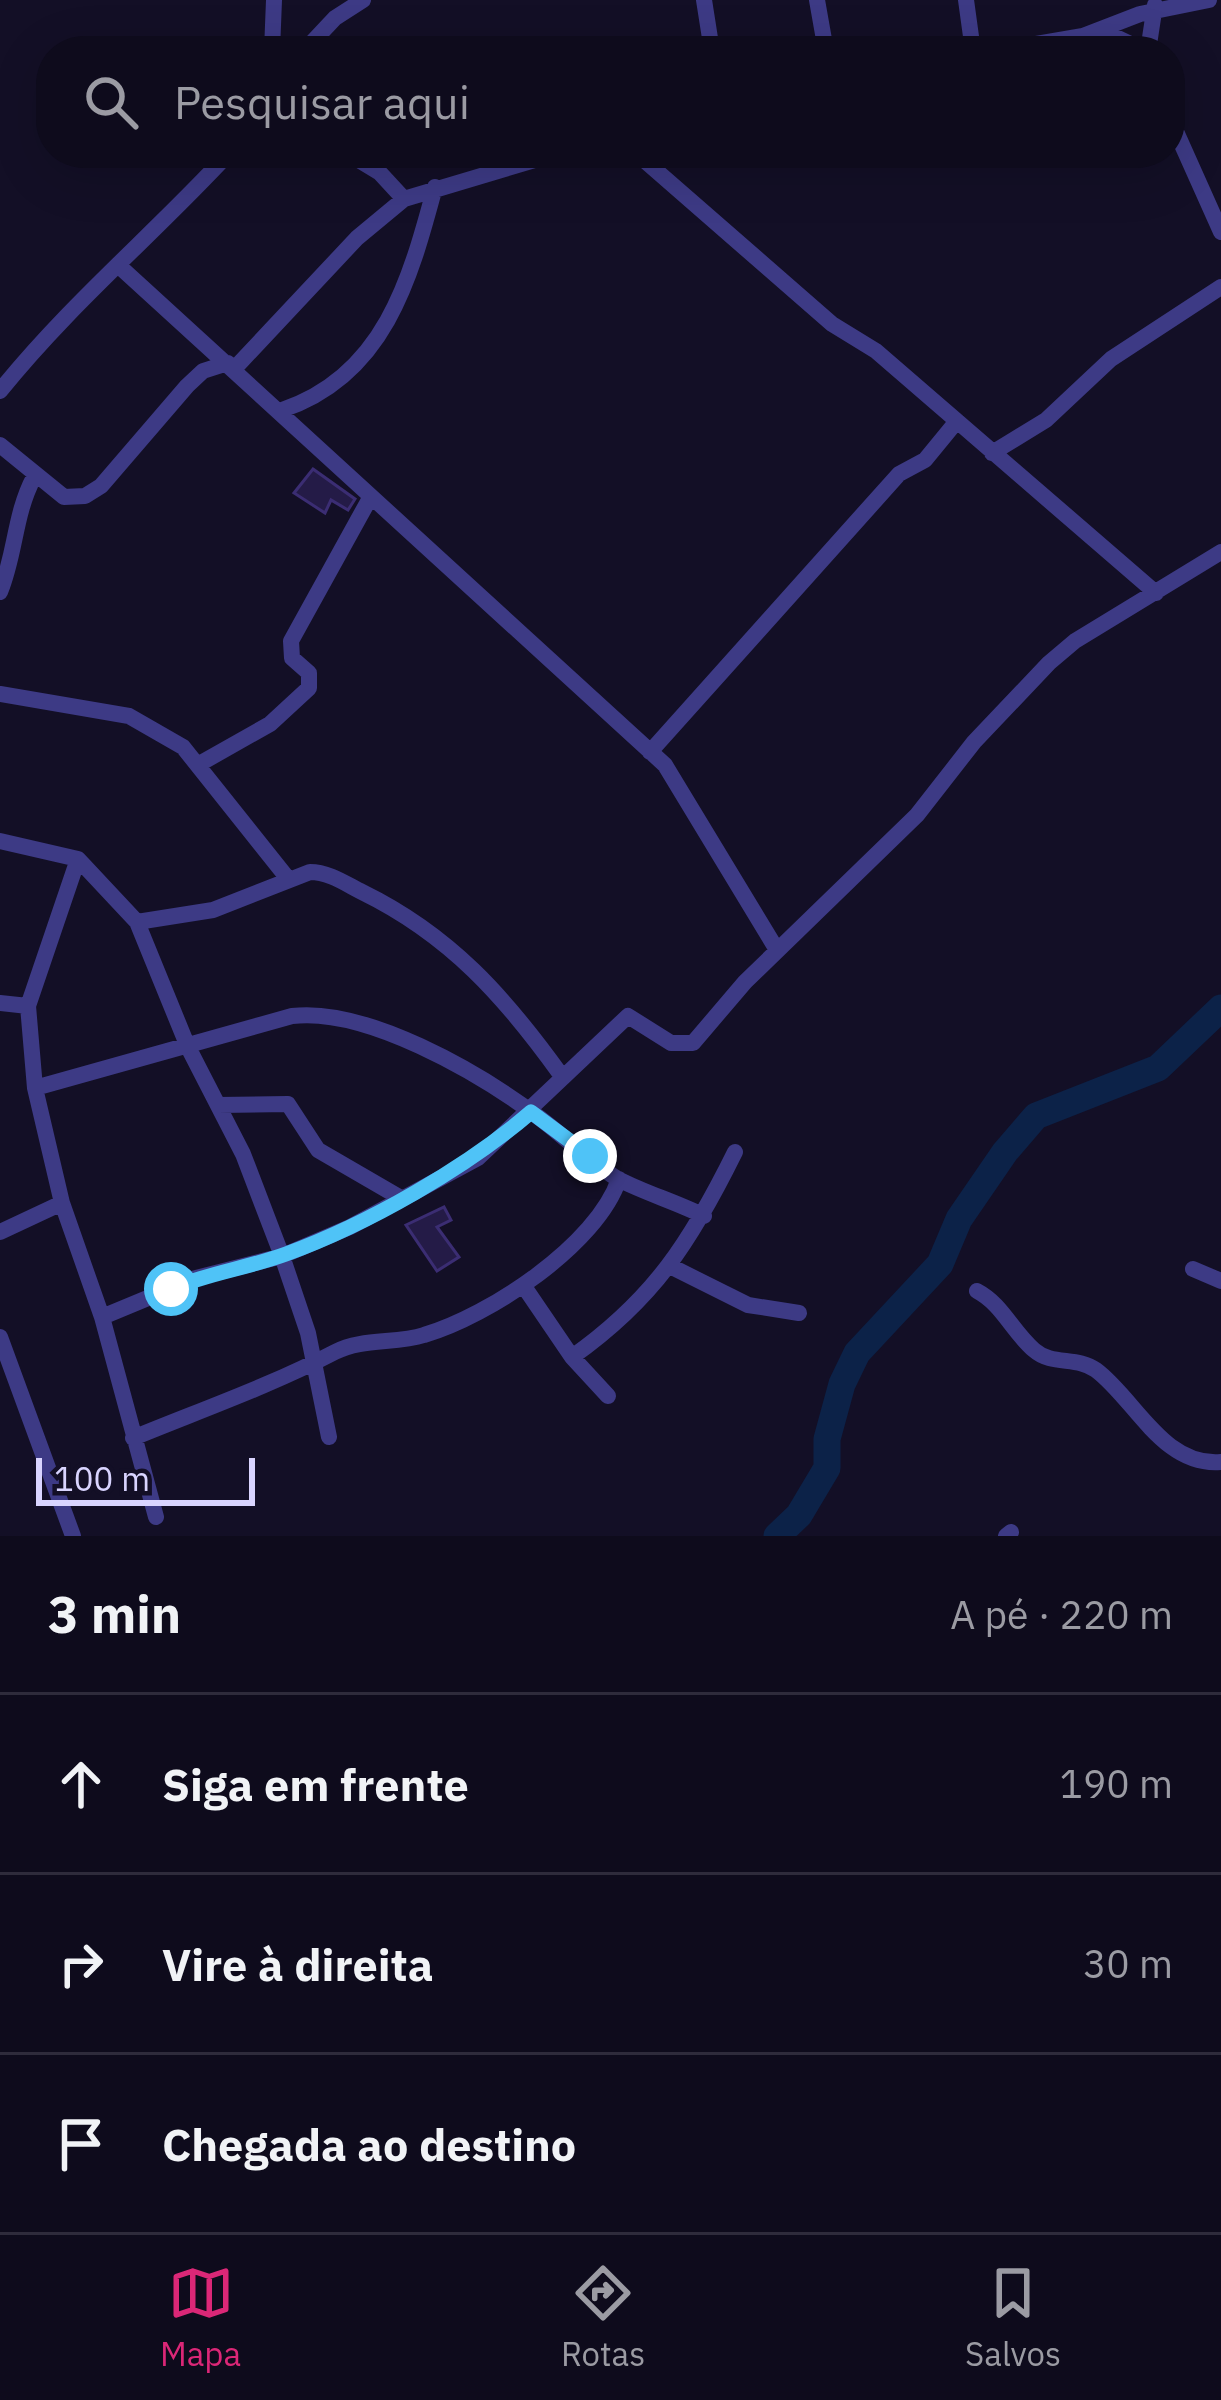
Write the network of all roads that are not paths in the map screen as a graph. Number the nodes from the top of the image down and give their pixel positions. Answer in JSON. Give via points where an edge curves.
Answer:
{"nodes":[{"id":1,"x":274,"y":0,"type":"edge"},
{"id":2,"x":363,"y":0,"type":"edge"},
{"id":3,"x":704,"y":0,"type":"edge"},
{"id":4,"x":817,"y":0,"type":"edge"},
{"id":5,"x":966,"y":0,"type":"edge"},
{"id":6,"x":1209,"y":0,"type":"edge"},
{"id":7,"x":1155,"y":5,"type":"edge"},
{"id":8,"x":1103,"y":31,"type":"junction"},
{"id":9,"x":273,"y":36,"type":"edge"},
{"id":10,"x":318,"y":36,"type":"edge"},
{"id":11,"x":710,"y":36,"type":"edge"},
{"id":12,"x":823,"y":36,"type":"edge"},
{"id":13,"x":972,"y":36,"type":"edge"},
{"id":14,"x":1076,"y":36,"type":"edge"},
{"id":15,"x":1114,"y":36,"type":"edge"},
{"id":16,"x":1150,"y":36,"type":"edge"},
{"id":17,"x":1185,"y":152,"type":"edge"},
{"id":18,"x":214,"y":168,"type":"edge"},
{"id":19,"x":372,"y":168,"type":"edge"},
{"id":20,"x":504,"y":168,"type":"edge"},
{"id":21,"x":653,"y":168,"type":"edge"},
{"id":22,"x":435,"y":187,"type":"junction"},
{"id":23,"x":404,"y":199,"type":"junction"},
{"id":24,"x":1221,"y":232,"type":"edge"},
{"id":25,"x":119,"y":266,"type":"junction"},
{"id":26,"x":1221,"y":287,"type":"edge"},
{"id":27,"x":232,"y":366,"type":"junction"},
{"id":28,"x":0,"y":391,"type":"edge"},
{"id":29,"x":282,"y":410,"type":"junction"},
{"id":30,"x":957,"y":421,"type":"junction"},
{"id":31,"x":0,"y":445,"type":"edge"},
{"id":32,"x":992,"y":453,"type":"junction"},
{"id":33,"x":34,"y":477,"type":"junction"},
{"id":34,"x":370,"y":498,"type":"junction"},
{"id":35,"x":1221,"y":552,"type":"edge"},
{"id":36,"x":0,"y":592,"type":"edge"},
{"id":37,"x":1156,"y":593,"type":"junction"},
{"id":38,"x":0,"y":694,"type":"edge"},
{"id":39,"x":650,"y":752,"type":"junction"},
{"id":40,"x":201,"y":763,"type":"junction"},
{"id":41,"x":0,"y":841,"type":"edge"},
{"id":42,"x":78,"y":859,"type":"junction"},
{"id":43,"x":289,"y":880,"type":"junction"},
{"id":44,"x":137,"y":922,"type":"junction"},
{"id":45,"x":777,"y":950,"type":"junction"},
{"id":46,"x":0,"y":1003,"type":"edge"},
{"id":47,"x":28,"y":1006,"type":"junction"},
{"id":48,"x":188,"y":1047,"type":"junction"},
{"id":49,"x":561,"y":1075,"type":"junction"},
{"id":50,"x":35,"y":1088,"type":"junction"},
{"id":51,"x":218,"y":1105,"type":"junction"},
{"id":52,"x":531,"y":1112,"type":"junction"},
{"id":53,"x":735,"y":1152,"type":"dead end"},
{"id":54,"x":619,"y":1179,"type":"junction"},
{"id":55,"x":399,"y":1197,"type":"junction"},
{"id":56,"x":62,"y":1203,"type":"junction"},
{"id":57,"x":704,"y":1216,"type":"junction"},
{"id":58,"x":0,"y":1232,"type":"edge"},
{"id":59,"x":282,"y":1256,"type":"junction"},
{"id":60,"x":672,"y":1267,"type":"junction"},
{"id":61,"x":1193,"y":1269,"type":"dead end"},
{"id":62,"x":1221,"y":1281,"type":"edge"},
{"id":63,"x":523,"y":1285,"type":"junction"},
{"id":64,"x":976,"y":1291,"type":"dead end"},
{"id":65,"x":799,"y":1313,"type":"dead end"},
{"id":66,"x":102,"y":1317,"type":"junction"},
{"id":67,"x":0,"y":1337,"type":"edge"},
{"id":68,"x":572,"y":1357,"type":"junction"},
{"id":69,"x":315,"y":1366,"type":"junction"},
{"id":70,"x":608,"y":1396,"type":"dead end"},
{"id":71,"x":329,"y":1437,"type":"dead end"},
{"id":72,"x":133,"y":1438,"type":"junction"},
{"id":73,"x":1221,"y":1462,"type":"edge"},
{"id":74,"x":156,"y":1517,"type":"dead end"},
{"id":75,"x":73,"y":1536,"type":"edge"}],
"edges":[{"from":1,"to":9,"type":"street"},
{"from":2,"to":10,"type":"street"},
{"from":3,"to":11,"type":"street"},
{"from":4,"to":12,"type":"street"},
{"from":5,"to":13,"type":"street"},
{"from":6,"to":7,"type":"street"},
{"from":7,"to":8,"type":"street"},
{"from":7,"to":16,"type":"street"},
{"from":8,"to":14,"type":"street"},
{"from":8,"to":15,"type":"street"},
{"from":17,"to":24,"type":"street"},
{"from":18,"to":25,"type":"street"},
{"from":19,"to":23,"type":"street"},
{"from":20,"to":22,"type":"street"},
{"from":21,"to":30,"type":"street","via":[[832,325],[876,351]]},
{"from":22,"to":23,"type":"street"},
{"from":22,"to":29,"type":"street","via":[[387,321],[336,387]]},
{"from":23,"to":27,"type":"street"},
{"from":25,"to":27,"type":"street"},
{"from":25,"to":28,"type":"street","via":[[59,317]]},
{"from":26,"to":32,"type":"street","via":[[1111,359],[1046,420]]},
{"from":27,"to":29,"type":"street"},
{"from":27,"to":33,"type":"street","via":[[203,371],[85,496],[64,497]]},
{"from":29,"to":34,"type":"street"},
{"from":30,"to":32,"type":"street"},
{"from":30,"to":39,"type":"street","via":[[925,460],[898,475]]},
{"from":31,"to":33,"type":"street"},
{"from":32,"to":37,"type":"street"},
{"from":33,"to":36,"type":"street","via":[[17,509],[14,554]]},
{"from":34,"to":39,"type":"street"},
{"from":34,"to":40,"type":"street","via":[[291,641],[309,688],[270,724]]},
{"from":35,"to":37,"type":"street"},
{"from":37,"to":45,"type":"street","via":[[1049,663],[917,815]]},
{"from":38,"to":40,"type":"street","via":[[129,716]]},
{"from":39,"to":45,"type":"street","via":[[674,775]]},
{"from":40,"to":43,"type":"street"},
{"from":41,"to":42,"type":"street"},
{"from":42,"to":44,"type":"street"},
{"from":42,"to":47,"type":"street"},
{"from":43,"to":44,"type":"street","via":[[213,910]]},
{"from":43,"to":49,"type":"street","via":[[326,874],[456,950],[506,998]]},
{"from":44,"to":48,"type":"street"},
{"from":45,"to":49,"type":"street","via":[[693,1043],[671,1043],[628,1016]]},
{"from":46,"to":47,"type":"street"},
{"from":47,"to":50,"type":"street"},
{"from":48,"to":50,"type":"street"},
{"from":48,"to":51,"type":"street"},
{"from":48,"to":52,"type":"street","via":[[292,1016],[334,1015],[362,1021]]},
{"from":49,"to":52,"type":"street"},
{"from":50,"to":56,"type":"street"},
{"from":51,"to":55,"type":"street","via":[[288,1104],[318,1150]]},
{"from":51,"to":59,"type":"street"},
{"from":52,"to":54,"type":"street"},
{"from":52,"to":55,"type":"street","via":[[478,1158]]},
{"from":53,"to":57,"type":"street"},
{"from":54,"to":57,"type":"street"},
{"from":54,"to":63,"type":"street","via":[[598,1220]]},
{"from":55,"to":59,"type":"street"},
{"from":56,"to":58,"type":"street"},
{"from":56,"to":66,"type":"street"},
{"from":57,"to":60,"type":"street"},
{"from":59,"to":66,"type":"street","via":[[196,1278]]},
{"from":59,"to":69,"type":"street"},
{"from":60,"to":65,"type":"street","via":[[748,1305]]},
{"from":60,"to":68,"type":"street","via":[[626,1319]]},
{"from":61,"to":62,"type":"street"},
{"from":63,"to":68,"type":"street"},
{"from":63,"to":69,"type":"street","via":[[446,1329],[354,1346]]},
{"from":64,"to":73,"type":"street","via":[[1040,1355],[1087,1364],[1147,1426],[1187,1455]]},
{"from":66,"to":72,"type":"street"},
{"from":67,"to":75,"type":"street"},
{"from":68,"to":70,"type":"street"},
{"from":69,"to":71,"type":"street"},
{"from":69,"to":72,"type":"street"},
{"from":72,"to":74,"type":"street"}]}
